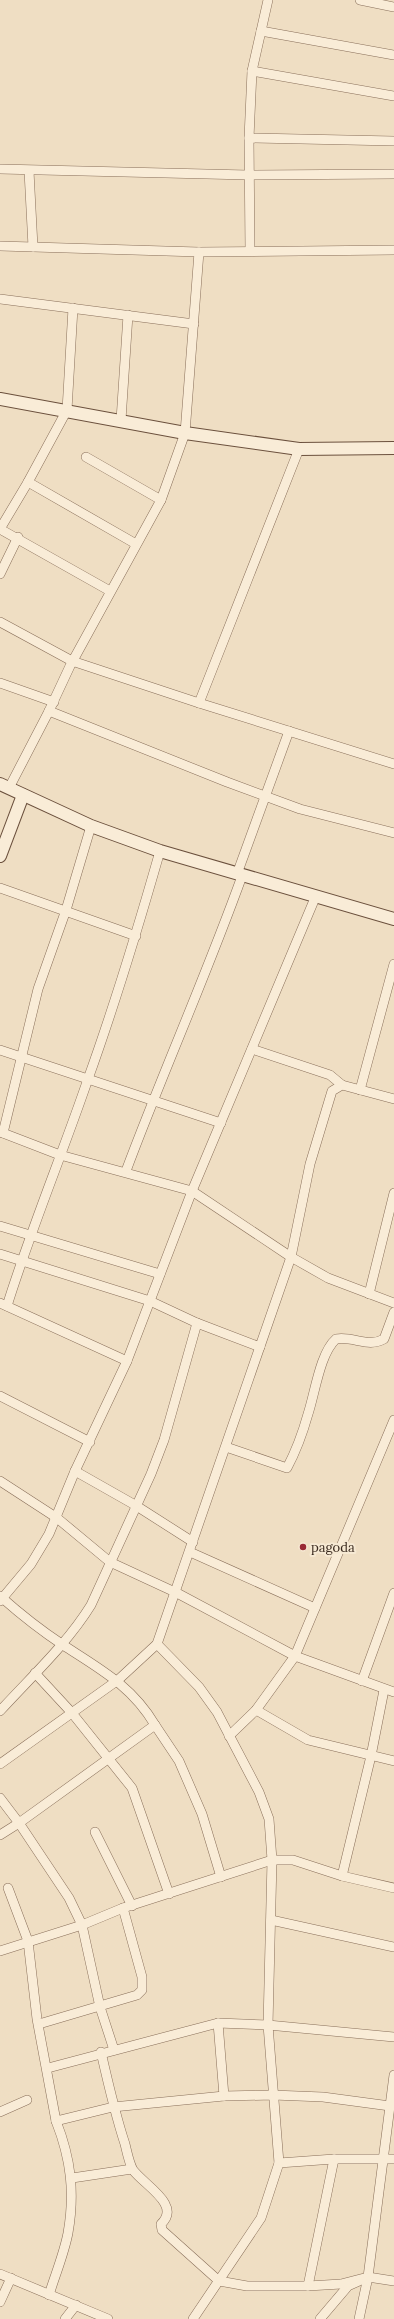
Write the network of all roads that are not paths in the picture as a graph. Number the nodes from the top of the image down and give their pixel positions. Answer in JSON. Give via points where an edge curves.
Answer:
{"nodes":[{"id":1,"x":268,"y":0,"type":"edge"},
{"id":2,"x":360,"y":0,"type":"edge"},
{"id":3,"x":394,"y":7,"type":"edge"},
{"id":4,"x":261,"y":31,"type":"junction"},
{"id":5,"x":394,"y":55,"type":"edge"},
{"id":6,"x":252,"y":71,"type":"junction"},
{"id":7,"x":394,"y":96,"type":"edge"},
{"id":8,"x":249,"y":138,"type":"junction"},
{"id":9,"x":394,"y":141,"type":"edge"},
{"id":10,"x":0,"y":169,"type":"edge"},
{"id":11,"x":29,"y":171,"type":"junction"},
{"id":12,"x":394,"y":174,"type":"edge"},
{"id":13,"x":248,"y":175,"type":"junction"},
{"id":14,"x":0,"y":246,"type":"edge"},
{"id":15,"x":32,"y":247,"type":"junction"},
{"id":16,"x":394,"y":250,"type":"edge"},
{"id":17,"x":250,"y":251,"type":"junction"},
{"id":18,"x":199,"y":252,"type":"junction"},
{"id":19,"x":0,"y":299,"type":"edge"},
{"id":20,"x":73,"y":308,"type":"junction"},
{"id":21,"x":128,"y":315,"type":"junction"},
{"id":22,"x":194,"y":324,"type":"junction"},
{"id":23,"x":0,"y":399,"type":"edge"},
{"id":24,"x":67,"y":410,"type":"junction"},
{"id":25,"x":121,"y":420,"type":"junction"},
{"id":26,"x":185,"y":433,"type":"junction"},
{"id":27,"x":394,"y":448,"type":"edge"},
{"id":28,"x":299,"y":449,"type":"junction"},
{"id":29,"x":86,"y":456,"type":"dead end"},
{"id":30,"x":28,"y":482,"type":"junction"},
{"id":31,"x":161,"y":500,"type":"junction"},
{"id":32,"x":18,"y":537,"type":"junction"},
{"id":33,"x":136,"y":544,"type":"junction"},
{"id":34,"x":0,"y":574,"type":"edge"},
{"id":35,"x":110,"y":592,"type":"junction"},
{"id":36,"x":0,"y":622,"type":"edge"},
{"id":37,"x":72,"y":661,"type":"junction"},
{"id":38,"x":0,"y":683,"type":"edge"},
{"id":39,"x":54,"y":702,"type":"junction"},
{"id":40,"x":199,"y":703,"type":"junction"},
{"id":41,"x":49,"y":711,"type":"junction"},
{"id":42,"x":289,"y":732,"type":"junction"},
{"id":43,"x":394,"y":764,"type":"edge"},
{"id":44,"x":4,"y":786,"type":"edge"},
{"id":45,"x":23,"y":795,"type":"junction"},
{"id":46,"x":267,"y":797,"type":"junction"},
{"id":47,"x":91,"y":826,"type":"junction"},
{"id":48,"x":394,"y":833,"type":"edge"},
{"id":49,"x":160,"y":851,"type":"junction"},
{"id":50,"x":0,"y":856,"type":"edge"},
{"id":51,"x":240,"y":875,"type":"junction"},
{"id":52,"x":0,"y":888,"type":"edge"},
{"id":53,"x":315,"y":898,"type":"junction"},
{"id":54,"x":66,"y":910,"type":"junction"},
{"id":55,"x":394,"y":919,"type":"edge"},
{"id":56,"x":136,"y":936,"type":"junction"},
{"id":57,"x":394,"y":964,"type":"edge"},
{"id":58,"x":252,"y":1049,"type":"junction"},
{"id":59,"x":0,"y":1050,"type":"edge"},
{"id":60,"x":23,"y":1056,"type":"junction"},
{"id":61,"x":88,"y":1079,"type":"junction"},
{"id":62,"x":342,"y":1085,"type":"junction"},
{"id":63,"x":360,"y":1090,"type":"junction"},
{"id":64,"x":394,"y":1099,"type":"edge"},
{"id":65,"x":152,"y":1101,"type":"junction"},
{"id":66,"x":220,"y":1123,"type":"junction"},
{"id":67,"x":2,"y":1133,"type":"edge"},
{"id":68,"x":60,"y":1155,"type":"junction"},
{"id":69,"x":126,"y":1171,"type":"junction"},
{"id":70,"x":192,"y":1191,"type":"junction"},
{"id":71,"x":394,"y":1193,"type":"edge"},
{"id":72,"x":0,"y":1226,"type":"edge"},
{"id":73,"x":30,"y":1236,"type":"junction"},
{"id":74,"x":0,"y":1254,"type":"edge"},
{"id":75,"x":290,"y":1257,"type":"junction"},
{"id":76,"x":21,"y":1261,"type":"junction"},
{"id":77,"x":160,"y":1274,"type":"junction"},
{"id":78,"x":369,"y":1294,"type":"junction"},
{"id":79,"x":150,"y":1302,"type":"junction"},
{"id":80,"x":394,"y":1303,"type":"edge"},
{"id":81,"x":4,"y":1305,"type":"edge"},
{"id":82,"x":394,"y":1312,"type":"edge"},
{"id":83,"x":197,"y":1323,"type":"junction"},
{"id":84,"x":260,"y":1347,"type":"junction"},
{"id":85,"x":127,"y":1361,"type":"junction"},
{"id":86,"x":0,"y":1396,"type":"edge"},
{"id":87,"x":393,"y":1424,"type":"edge"},
{"id":88,"x":90,"y":1442,"type":"junction"},
{"id":89,"x":226,"y":1447,"type":"junction"},
{"id":90,"x":75,"y":1471,"type":"junction"},
{"id":91,"x":0,"y":1481,"type":"edge"},
{"id":92,"x":135,"y":1505,"type":"junction"},
{"id":93,"x":57,"y":1518,"type":"junction"},
{"id":94,"x":193,"y":1542,"type":"junction"},
{"id":95,"x":190,"y":1552,"type":"junction"},
{"id":96,"x":110,"y":1562,"type":"junction"},
{"id":97,"x":176,"y":1593,"type":"junction"},
{"id":98,"x":394,"y":1593,"type":"edge"},
{"id":99,"x":1,"y":1598,"type":"edge"},
{"id":100,"x":315,"y":1608,"type":"junction"},
{"id":101,"x":62,"y":1644,"type":"junction"},
{"id":102,"x":158,"y":1644,"type":"junction"},
{"id":103,"x":295,"y":1656,"type":"junction"},
{"id":104,"x":35,"y":1673,"type":"junction"},
{"id":105,"x":118,"y":1680,"type":"junction"},
{"id":106,"x":362,"y":1682,"type":"junction"},
{"id":107,"x":384,"y":1690,"type":"junction"},
{"id":108,"x":394,"y":1692,"type":"edge"},
{"id":109,"x":256,"y":1710,"type":"junction"},
{"id":110,"x":0,"y":1711,"type":"edge"},
{"id":111,"x":72,"y":1713,"type":"junction"},
{"id":112,"x":155,"y":1725,"type":"junction"},
{"id":113,"x":229,"y":1736,"type":"junction"},
{"id":114,"x":371,"y":1756,"type":"junction"},
{"id":115,"x":110,"y":1758,"type":"junction"},
{"id":116,"x":394,"y":1761,"type":"edge"},
{"id":117,"x":0,"y":1764,"type":"edge"},
{"id":118,"x":0,"y":1798,"type":"edge"},
{"id":119,"x":20,"y":1824,"type":"junction"},
{"id":120,"x":95,"y":1832,"type":"dead end"},
{"id":121,"x":0,"y":1835,"type":"edge"},
{"id":122,"x":272,"y":1860,"type":"junction"},
{"id":123,"x":342,"y":1876,"type":"junction"},
{"id":124,"x":221,"y":1877,"type":"junction"},
{"id":125,"x":8,"y":1888,"type":"dead end"},
{"id":126,"x":394,"y":1888,"type":"edge"},
{"id":127,"x":169,"y":1894,"type":"junction"},
{"id":128,"x":128,"y":1907,"type":"junction"},
{"id":129,"x":271,"y":1920,"type":"junction"},
{"id":130,"x":82,"y":1925,"type":"junction"},
{"id":131,"x":28,"y":1941,"type":"junction"},
{"id":132,"x":394,"y":1946,"type":"edge"},
{"id":133,"x":0,"y":1951,"type":"edge"},
{"id":134,"x":100,"y":2007,"type":"junction"},
{"id":135,"x":218,"y":2022,"type":"junction"},
{"id":136,"x":39,"y":2024,"type":"junction"},
{"id":137,"x":268,"y":2024,"type":"junction"},
{"id":138,"x":394,"y":2037,"type":"edge"},
{"id":139,"x":114,"y":2050,"type":"junction"},
{"id":140,"x":101,"y":2052,"type":"junction"},
{"id":141,"x":48,"y":2068,"type":"junction"},
{"id":142,"x":394,"y":2075,"type":"edge"},
{"id":143,"x":273,"y":2095,"type":"junction"},
{"id":144,"x":224,"y":2096,"type":"junction"},
{"id":145,"x":27,"y":2100,"type":"dead end"},
{"id":146,"x":390,"y":2106,"type":"junction"},
{"id":147,"x":113,"y":2107,"type":"junction"},
{"id":148,"x":0,"y":2112,"type":"edge"},
{"id":149,"x":56,"y":2121,"type":"junction"},
{"id":150,"x":334,"y":2159,"type":"junction"},
{"id":151,"x":389,"y":2159,"type":"edge"},
{"id":152,"x":279,"y":2163,"type":"junction"},
{"id":153,"x":132,"y":2169,"type":"junction"},
{"id":154,"x":72,"y":2178,"type":"junction"},
{"id":155,"x":0,"y":2274,"type":"edge"},
{"id":156,"x":11,"y":2278,"type":"junction"},
{"id":157,"x":368,"y":2278,"type":"junction"},
{"id":158,"x":219,"y":2281,"type":"junction"},
{"id":159,"x":394,"y":2281,"type":"edge"},
{"id":160,"x":308,"y":2286,"type":"junction"},
{"id":161,"x":49,"y":2295,"type":"junction"},
{"id":162,"x":0,"y":2302,"type":"edge"},
{"id":163,"x":76,"y":2305,"type":"junction"},
{"id":164,"x":65,"y":2319,"type":"edge"},
{"id":165,"x":108,"y":2319,"type":"edge"},
{"id":166,"x":192,"y":2319,"type":"edge"},
{"id":167,"x":320,"y":2319,"type":"edge"},
{"id":168,"x":359,"y":2319,"type":"edge"}],
"edges":[{"from":1,"to":4,"type":"street"},
{"from":2,"to":3,"type":"street"},
{"from":4,"to":5,"type":"street"},
{"from":4,"to":6,"type":"street"},
{"from":6,"to":7,"type":"street"},
{"from":6,"to":8,"type":"street"},
{"from":8,"to":9,"type":"street"},
{"from":8,"to":13,"type":"street"},
{"from":10,"to":11,"type":"street"},
{"from":11,"to":13,"type":"street"},
{"from":11,"to":15,"type":"street"},
{"from":12,"to":13,"type":"street"},
{"from":13,"to":17,"type":"street"},
{"from":14,"to":15,"type":"street"},
{"from":15,"to":18,"type":"street"},
{"from":16,"to":17,"type":"street"},
{"from":17,"to":18,"type":"street"},
{"from":18,"to":22,"type":"street"},
{"from":19,"to":20,"type":"street"},
{"from":20,"to":21,"type":"street"},
{"from":20,"to":24,"type":"street"},
{"from":21,"to":22,"type":"street"},
{"from":21,"to":25,"type":"street"},
{"from":22,"to":26,"type":"street"},
{"from":23,"to":24,"type":"street"},
{"from":24,"to":25,"type":"street"},
{"from":24,"to":30,"type":"street"},
{"from":25,"to":26,"type":"street"},
{"from":26,"to":28,"type":"street"},
{"from":26,"to":31,"type":"street"},
{"from":27,"to":28,"type":"street"},
{"from":28,"to":40,"type":"street"},
{"from":29,"to":31,"type":"street"},
{"from":30,"to":32,"type":"street","via":[[0,528]]},
{"from":30,"to":33,"type":"street"},
{"from":31,"to":33,"type":"street"},
{"from":32,"to":34,"type":"street"},
{"from":32,"to":35,"type":"street"},
{"from":33,"to":35,"type":"street"},
{"from":35,"to":37,"type":"street"},
{"from":36,"to":37,"type":"street"},
{"from":37,"to":39,"type":"street"},
{"from":37,"to":40,"type":"street"},
{"from":38,"to":39,"type":"street"},
{"from":39,"to":41,"type":"street"},
{"from":40,"to":42,"type":"street"},
{"from":41,"to":44,"type":"street"},
{"from":41,"to":46,"type":"street"},
{"from":42,"to":43,"type":"street"},
{"from":42,"to":46,"type":"street"},
{"from":44,"to":45,"type":"street"},
{"from":45,"to":47,"type":"street"},
{"from":45,"to":50,"type":"street"},
{"from":46,"to":48,"type":"street","via":[[300,809]]},
{"from":46,"to":51,"type":"street"},
{"from":47,"to":49,"type":"street"},
{"from":47,"to":54,"type":"street"},
{"from":49,"to":51,"type":"street"},
{"from":49,"to":56,"type":"street"},
{"from":51,"to":53,"type":"street"},
{"from":51,"to":65,"type":"street","via":[[210,964]]},
{"from":52,"to":54,"type":"street"},
{"from":53,"to":55,"type":"street"},
{"from":53,"to":58,"type":"street"},
{"from":54,"to":56,"type":"street"},
{"from":54,"to":60,"type":"street","via":[[38,989]]},
{"from":56,"to":61,"type":"street"},
{"from":57,"to":63,"type":"street"},
{"from":58,"to":62,"type":"street","via":[[330,1075]]},
{"from":58,"to":66,"type":"street"},
{"from":59,"to":60,"type":"street"},
{"from":60,"to":61,"type":"street"},
{"from":60,"to":67,"type":"street"},
{"from":61,"to":65,"type":"street"},
{"from":61,"to":68,"type":"street"},
{"from":62,"to":63,"type":"street"},
{"from":62,"to":75,"type":"street","via":[[332,1091],[318,1137]]},
{"from":63,"to":64,"type":"street"},
{"from":65,"to":66,"type":"street"},
{"from":65,"to":69,"type":"street"},
{"from":66,"to":70,"type":"street"},
{"from":67,"to":68,"type":"street"},
{"from":68,"to":69,"type":"street"},
{"from":68,"to":73,"type":"street"},
{"from":69,"to":70,"type":"street"},
{"from":70,"to":75,"type":"street"},
{"from":70,"to":77,"type":"street"},
{"from":71,"to":78,"type":"street"},
{"from":72,"to":73,"type":"street"},
{"from":73,"to":76,"type":"street"},
{"from":73,"to":77,"type":"street"},
{"from":74,"to":76,"type":"street"},
{"from":75,"to":78,"type":"street","via":[[328,1278]]},
{"from":75,"to":84,"type":"street"},
{"from":76,"to":79,"type":"street"},
{"from":76,"to":81,"type":"street"},
{"from":77,"to":79,"type":"street"},
{"from":78,"to":80,"type":"street"},
{"from":79,"to":83,"type":"street"},
{"from":79,"to":85,"type":"street"},
{"from":81,"to":85,"type":"street"},
{"from":82,"to":89,"type":"street","via":[[384,1339],[367,1343],[354,1339],[336,1339],[326,1352],[308,1414],[287,1468]]},
{"from":83,"to":84,"type":"street"},
{"from":83,"to":92,"type":"street","via":[[164,1440]]},
{"from":84,"to":89,"type":"street"},
{"from":85,"to":88,"type":"street"},
{"from":86,"to":88,"type":"street"},
{"from":87,"to":100,"type":"street"},
{"from":88,"to":90,"type":"street"},
{"from":89,"to":94,"type":"street"},
{"from":90,"to":92,"type":"street"},
{"from":90,"to":93,"type":"street"},
{"from":91,"to":93,"type":"street"},
{"from":92,"to":94,"type":"street"},
{"from":92,"to":96,"type":"street"},
{"from":93,"to":96,"type":"street"},
{"from":93,"to":99,"type":"street","via":[[32,1564]]},
{"from":94,"to":95,"type":"street"},
{"from":95,"to":97,"type":"street"},
{"from":95,"to":100,"type":"street"},
{"from":96,"to":97,"type":"street"},
{"from":96,"to":101,"type":"street","via":[[91,1605]]},
{"from":97,"to":102,"type":"street"},
{"from":97,"to":103,"type":"street"},
{"from":98,"to":106,"type":"street"},
{"from":99,"to":101,"type":"street"},
{"from":100,"to":103,"type":"street"},
{"from":101,"to":104,"type":"street"},
{"from":101,"to":105,"type":"street"},
{"from":102,"to":105,"type":"street"},
{"from":102,"to":113,"type":"street","via":[[199,1687],[217,1712]]},
{"from":103,"to":106,"type":"street"},
{"from":103,"to":109,"type":"street"},
{"from":104,"to":110,"type":"street"},
{"from":104,"to":111,"type":"street"},
{"from":105,"to":111,"type":"street"},
{"from":105,"to":112,"type":"street","via":[[148,1713]]},
{"from":106,"to":107,"type":"street"},
{"from":107,"to":108,"type":"street"},
{"from":107,"to":114,"type":"street"},
{"from":109,"to":113,"type":"street"},
{"from":109,"to":114,"type":"street","via":[[308,1740]]},
{"from":111,"to":115,"type":"street"},
{"from":111,"to":117,"type":"street"},
{"from":112,"to":115,"type":"street"},
{"from":112,"to":124,"type":"street","via":[[179,1760],[202,1814]]},
{"from":113,"to":122,"type":"street","via":[[260,1792],[269,1819]]},
{"from":114,"to":116,"type":"street"},
{"from":114,"to":123,"type":"street"},
{"from":115,"to":119,"type":"street"},
{"from":115,"to":127,"type":"street","via":[[132,1788]]},
{"from":118,"to":119,"type":"street"},
{"from":119,"to":121,"type":"street"},
{"from":119,"to":130,"type":"street","via":[[69,1898]]},
{"from":120,"to":128,"type":"street"},
{"from":122,"to":123,"type":"street","via":[[293,1860]]},
{"from":122,"to":124,"type":"street"},
{"from":122,"to":129,"type":"street"},
{"from":123,"to":126,"type":"street"},
{"from":124,"to":127,"type":"street"},
{"from":125,"to":131,"type":"street"},
{"from":127,"to":128,"type":"street"},
{"from":128,"to":130,"type":"street"},
{"from":128,"to":134,"type":"street","via":[[142,1977],[142,1990],[137,1995]]},
{"from":129,"to":132,"type":"street"},
{"from":129,"to":137,"type":"street"},
{"from":130,"to":131,"type":"street"},
{"from":130,"to":134,"type":"street"},
{"from":131,"to":133,"type":"street"},
{"from":131,"to":136,"type":"street"},
{"from":134,"to":136,"type":"street"},
{"from":134,"to":139,"type":"street"},
{"from":135,"to":137,"type":"street"},
{"from":135,"to":139,"type":"street"},
{"from":135,"to":144,"type":"street"},
{"from":136,"to":141,"type":"street"},
{"from":137,"to":138,"type":"street"},
{"from":137,"to":143,"type":"street"},
{"from":139,"to":140,"type":"street"},
{"from":140,"to":141,"type":"street"},
{"from":140,"to":147,"type":"street"},
{"from":141,"to":149,"type":"street"},
{"from":142,"to":146,"type":"street"},
{"from":143,"to":144,"type":"street"},
{"from":143,"to":146,"type":"street","via":[[323,2097]]},
{"from":143,"to":152,"type":"street"},
{"from":144,"to":147,"type":"street"},
{"from":145,"to":148,"type":"street"},
{"from":146,"to":151,"type":"street"},
{"from":147,"to":149,"type":"street"},
{"from":147,"to":153,"type":"street"},
{"from":149,"to":154,"type":"street","via":[[67,2148]]},
{"from":150,"to":151,"type":"street"},
{"from":150,"to":152,"type":"street"},
{"from":150,"to":160,"type":"street"},
{"from":151,"to":157,"type":"street"},
{"from":152,"to":158,"type":"street","via":[[261,2218]]},
{"from":153,"to":154,"type":"street"},
{"from":153,"to":158,"type":"street","via":[[143,2183],[163,2200],[169,2212],[161,2224],[162,2230]]},
{"from":154,"to":161,"type":"street","via":[[68,2233]]},
{"from":155,"to":156,"type":"street"},
{"from":156,"to":161,"type":"street"},
{"from":156,"to":162,"type":"street"},
{"from":157,"to":159,"type":"street"},
{"from":157,"to":160,"type":"street","via":[[341,2284]]},
{"from":157,"to":167,"type":"street","via":[[348,2286]]},
{"from":157,"to":168,"type":"street"},
{"from":158,"to":160,"type":"street","via":[[247,2286]]},
{"from":158,"to":166,"type":"street"},
{"from":161,"to":163,"type":"street"},
{"from":163,"to":164,"type":"street"},
{"from":163,"to":165,"type":"street"}]}
